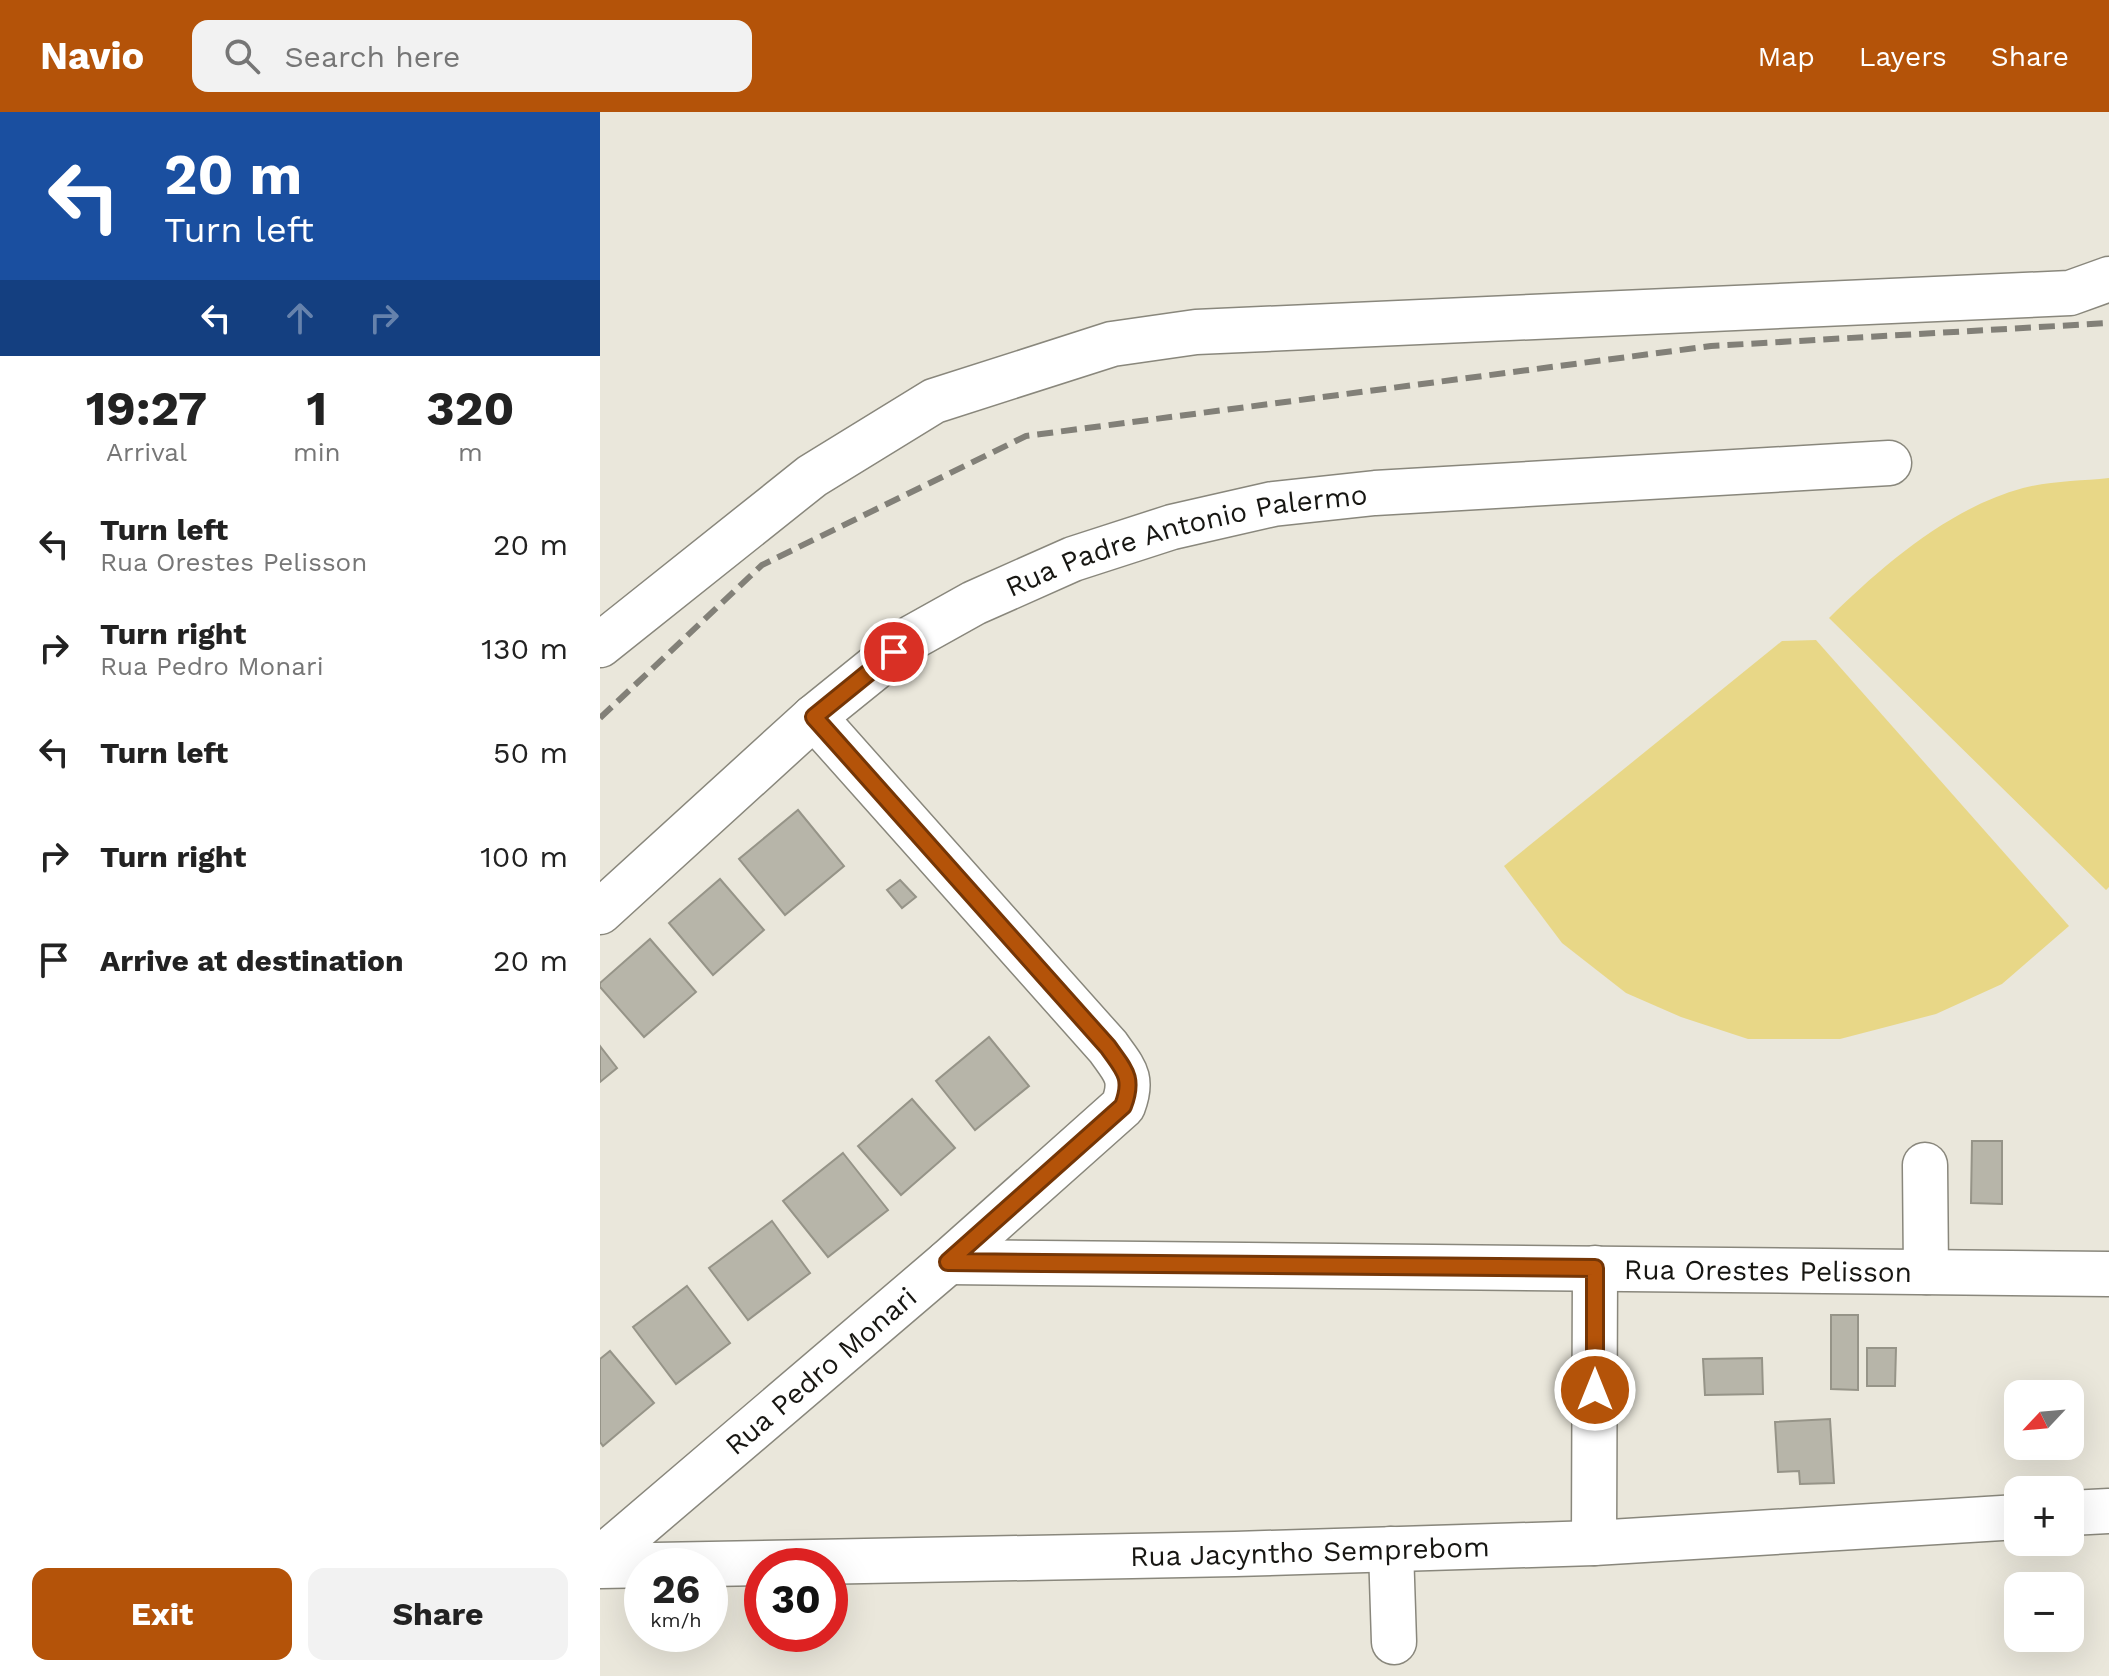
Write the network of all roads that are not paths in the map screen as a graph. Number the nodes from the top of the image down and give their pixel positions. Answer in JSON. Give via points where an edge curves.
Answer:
{"nodes":[{"id":1,"x":2109,"y":279,"type":"edge"},
{"id":2,"x":1889,"y":463,"type":"dead end"},
{"id":3,"x":600,"y":645,"type":"edge"},
{"id":4,"x":814,"y":717,"type":"junction"},
{"id":5,"x":600,"y":912,"type":"edge"},
{"id":6,"x":1925,"y":1165,"type":"dead end"},
{"id":7,"x":948,"y":1262,"type":"junction"},
{"id":8,"x":1595,"y":1268,"type":"junction"},
{"id":9,"x":1926,"y":1272,"type":"junction"},
{"id":10,"x":2109,"y":1274,"type":"edge"},
{"id":11,"x":2109,"y":1511,"type":"edge"},
{"id":12,"x":2084,"y":1512,"type":"edge"},
{"id":13,"x":2004,"y":1518,"type":"edge"},
{"id":14,"x":1594,"y":1543,"type":"junction"},
{"id":15,"x":1391,"y":1549,"type":"junction"},
{"id":16,"x":600,"y":1559,"type":"edge"},
{"id":17,"x":600,"y":1566,"type":"edge"},
{"id":18,"x":1394,"y":1642,"type":"dead end"}],
"edges":[{"from":1,"to":3,"type":"street","via":[[2070,293],[1196,332],[1112,344],[934,401],[812,476]]},
{"from":2,"to":4,"type":"street","name":"Rua Padre Antonio Palermo","via":[[1375,493],[1273,504],[1172,527],[1073,559],[974,603],[913,637]]},
{"from":4,"to":5,"type":"street","name":"Rua Padre Antonio Palermo"},
{"from":4,"to":7,"type":"street","name":"Rua Pedro Monari","via":[[1108,1047],[1128,1076],[1123,1106]]},
{"from":6,"to":9,"type":"street"},
{"from":7,"to":8,"type":"street","name":"Rua Orestes Pelisson"},
{"from":7,"to":16,"type":"street","name":"Rua Pedro Monari"},
{"from":8,"to":9,"type":"street","name":"Rua Orestes Pelisson"},
{"from":8,"to":14,"type":"street"},
{"from":9,"to":10,"type":"street","name":"Rua Orestes Pelisson"},
{"from":11,"to":12,"type":"street"},
{"from":13,"to":14,"type":"street","name":"Rua Jacyntho Semprebom"},
{"from":14,"to":15,"type":"street","name":"Rua Jacyntho Semprebom"},
{"from":15,"to":17,"type":"street","name":"Rua Jacyntho Semprebom"},
{"from":15,"to":18,"type":"street"}]}
